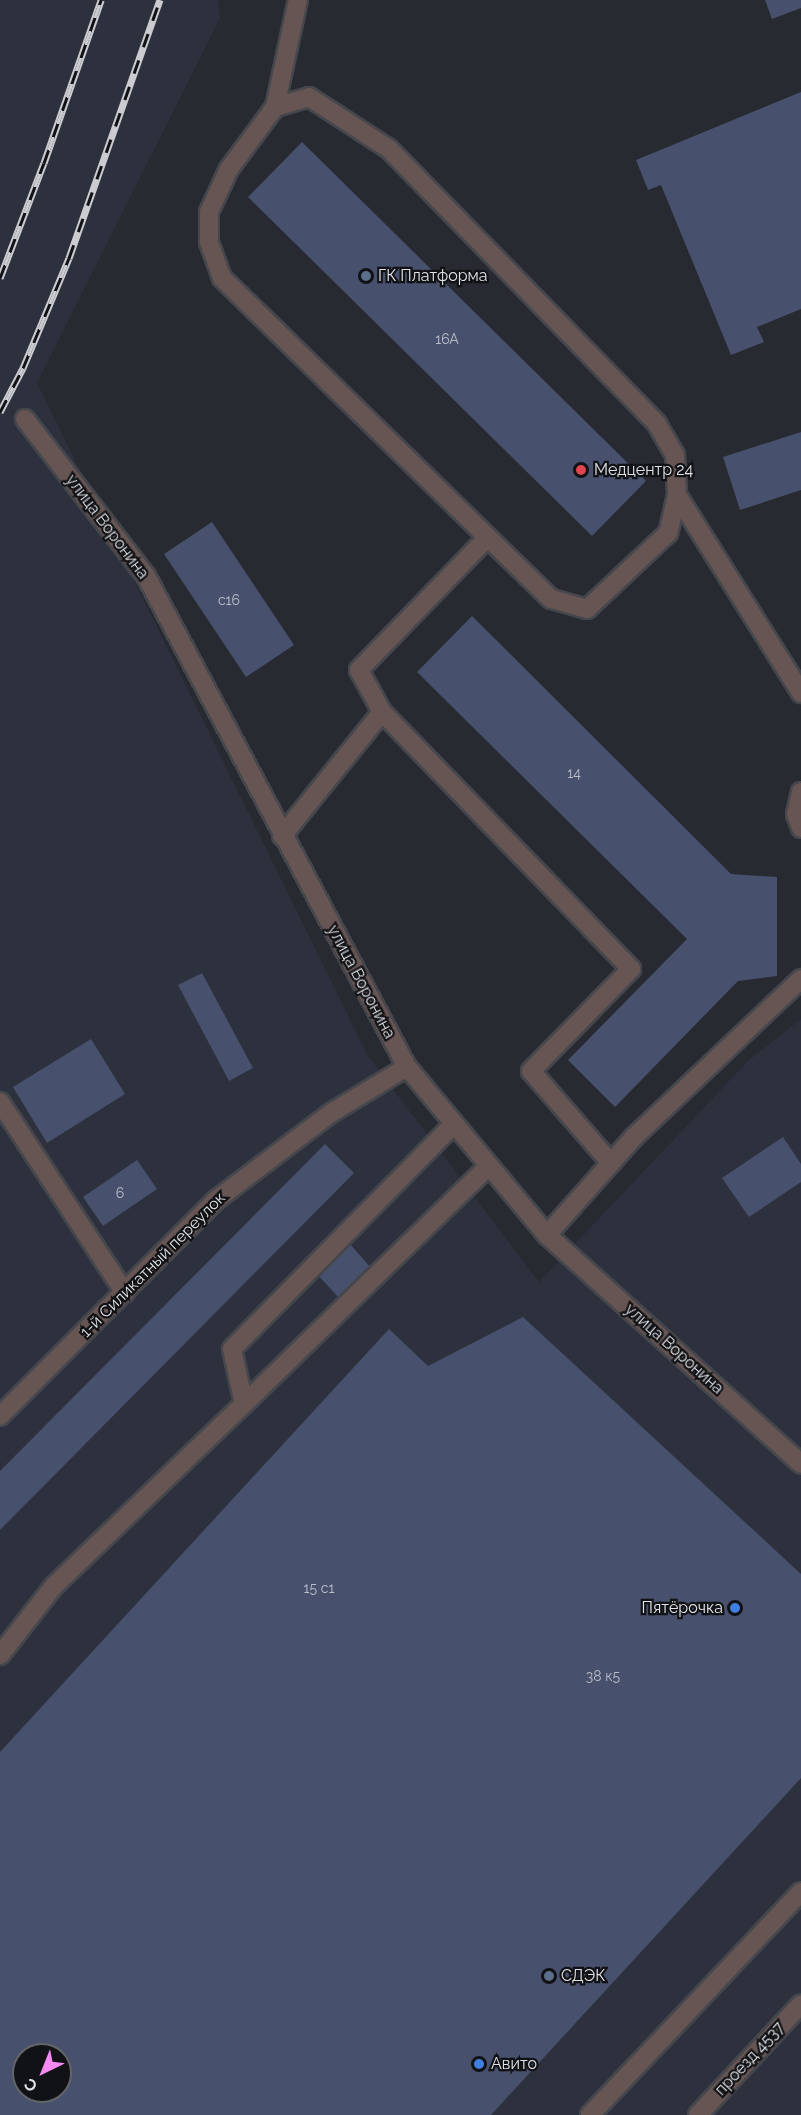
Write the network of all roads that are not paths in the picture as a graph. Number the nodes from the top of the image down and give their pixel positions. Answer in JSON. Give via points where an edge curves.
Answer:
{"nodes":[{"id":1,"x":298,"y":0,"type":"edge"},
{"id":2,"x":275,"y":107,"type":"junction"},
{"id":3,"x":25,"y":419,"type":"dead end"},
{"id":4,"x":677,"y":495,"type":"junction"},
{"id":5,"x":488,"y":537,"type":"junction"},
{"id":6,"x":801,"y":693,"type":"edge"},
{"id":7,"x":382,"y":712,"type":"junction"},
{"id":8,"x":801,"y":792,"type":"edge"},
{"id":9,"x":801,"y":828,"type":"edge"},
{"id":10,"x":282,"y":836,"type":"junction"},
{"id":11,"x":801,"y":979,"type":"edge"},
{"id":12,"x":407,"y":1067,"type":"junction"},
{"id":13,"x":0,"y":1102,"type":"edge"},
{"id":14,"x":454,"y":1124,"type":"junction"},
{"id":15,"x":611,"y":1164,"type":"junction"},
{"id":16,"x":489,"y":1166,"type":"junction"},
{"id":17,"x":547,"y":1235,"type":"junction"},
{"id":18,"x":125,"y":1293,"type":"junction"},
{"id":19,"x":244,"y":1404,"type":"junction"},
{"id":20,"x":0,"y":1416,"type":"edge"},
{"id":21,"x":801,"y":1464,"type":"edge"},
{"id":22,"x":0,"y":1655,"type":"edge"},
{"id":23,"x":801,"y":1892,"type":"edge"},
{"id":24,"x":801,"y":2004,"type":"edge"},
{"id":25,"x":590,"y":2115,"type":"edge"},
{"id":26,"x":698,"y":2115,"type":"edge"}],
"edges":[{"from":1,"to":2,"type":"street"},
{"from":2,"to":4,"type":"street","via":[[309,97],[389,149],[657,424],[675,455]]},
{"from":2,"to":5,"type":"street","via":[[229,169],[209,212],[209,242],[222,278]]},
{"from":3,"to":10,"type":"street","name":"улица Воронина","via":[[146,576]]},
{"from":4,"to":5,"type":"street","via":[[668,533],[587,609],[551,599]]},
{"from":4,"to":6,"type":"street"},
{"from":5,"to":7,"type":"street","via":[[359,670]]},
{"from":7,"to":10,"type":"street"},
{"from":7,"to":15,"type":"street","via":[[631,969],[531,1071]]},
{"from":8,"to":9,"type":"street","via":[[796,814]]},
{"from":10,"to":12,"type":"street","name":"улица Воронина"},
{"from":11,"to":15,"type":"street","via":[[634,1137]]},
{"from":12,"to":14,"type":"street","name":"улица Воронина"},
{"from":12,"to":18,"type":"street","name":"1-й Силикатный переулок","via":[[330,1113],[216,1200]]},
{"from":13,"to":18,"type":"street"},
{"from":14,"to":16,"type":"street","name":"улица Воронина"},
{"from":14,"to":19,"type":"street","via":[[232,1349]]},
{"from":15,"to":17,"type":"street"},
{"from":16,"to":17,"type":"street","name":"улица Воронина"},
{"from":16,"to":19,"type":"street"},
{"from":17,"to":21,"type":"street","name":"улица Воронина"},
{"from":18,"to":20,"type":"street","name":"1-й Силикатный переулок"},
{"from":19,"to":22,"type":"street","via":[[54,1586]]},
{"from":23,"to":25,"type":"street"},
{"from":24,"to":26,"type":"street","name":"проезд 4537"}]}
